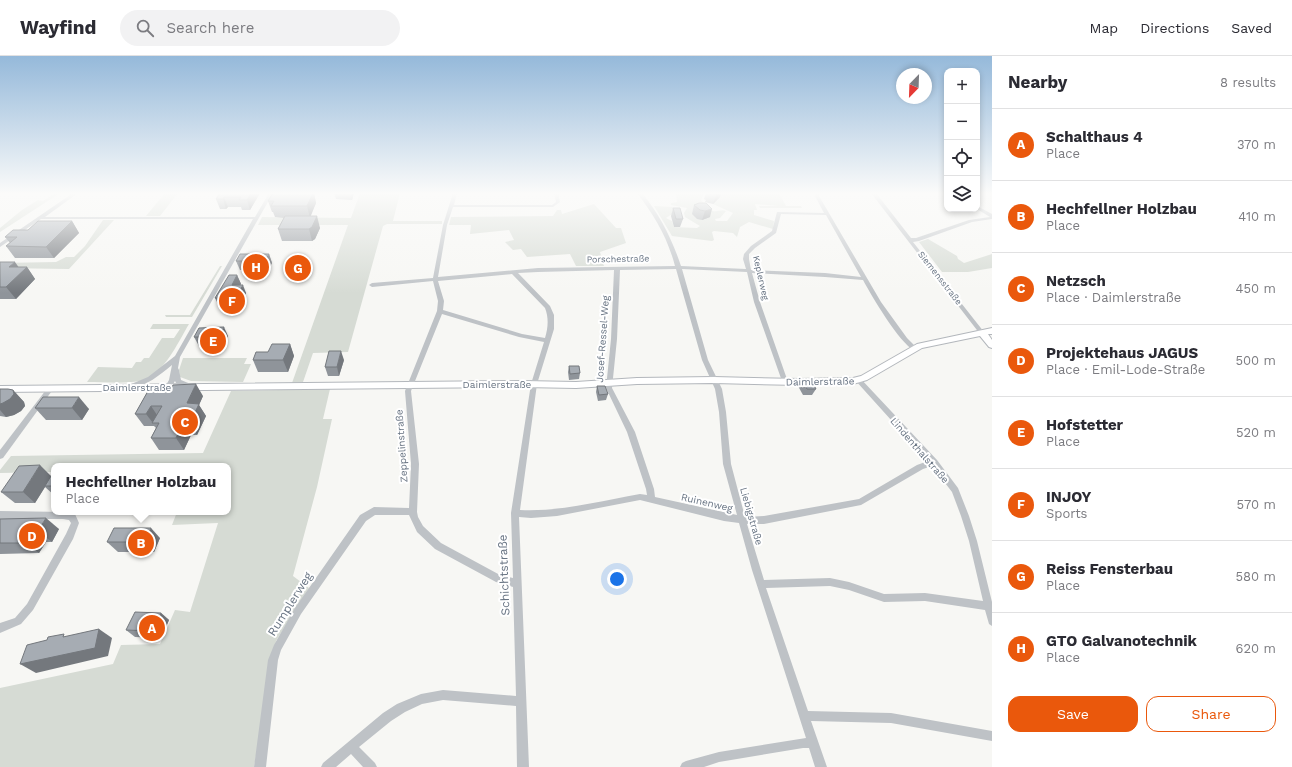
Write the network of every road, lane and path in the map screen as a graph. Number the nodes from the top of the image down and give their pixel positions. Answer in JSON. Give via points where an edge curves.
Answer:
{"nodes":[{"id":1,"x":29,"y":226,"type":"edge"},
{"id":2,"x":252,"y":226,"type":"edge"},
{"id":3,"x":445,"y":226,"type":"edge"},
{"id":4,"x":663,"y":226,"type":"edge"},
{"id":5,"x":776,"y":226,"type":"edge"},
{"id":6,"x":835,"y":226,"type":"edge"},
{"id":7,"x":899,"y":226,"type":"edge"},
{"id":8,"x":956,"y":226,"type":"edge"},
{"id":9,"x":910,"y":240,"type":"junction"},
{"id":10,"x":0,"y":246,"type":"edge"},
{"id":11,"x":679,"y":267,"type":"junction"},
{"id":12,"x":617,"y":268,"type":"junction"},
{"id":13,"x":749,"y":271,"type":"junction"},
{"id":14,"x":513,"y":272,"type":"junction"},
{"id":15,"x":865,"y":279,"type":"junction"},
{"id":16,"x":435,"y":280,"type":"junction"},
{"id":17,"x":372,"y":284,"type":"dead end"},
{"id":18,"x":440,"y":311,"type":"junction"},
{"id":19,"x":992,"y":331,"type":"edge"},
{"id":20,"x":982,"y":333,"type":"junction"},
{"id":21,"x":548,"y":341,"type":"junction"},
{"id":22,"x":992,"y":345,"type":"edge"},
{"id":23,"x":914,"y":348,"type":"junction"},
{"id":24,"x":175,"y":360,"type":"junction"},
{"id":25,"x":714,"y":380,"type":"junction"},
{"id":26,"x":858,"y":380,"type":"junction"},
{"id":27,"x":610,"y":382,"type":"junction"},
{"id":28,"x":785,"y":382,"type":"junction"},
{"id":29,"x":534,"y":384,"type":"junction"},
{"id":30,"x":410,"y":385,"type":"junction"},
{"id":31,"x":129,"y":387,"type":"junction"},
{"id":32,"x":164,"y":387,"type":"junction"},
{"id":33,"x":191,"y":387,"type":"junction"},
{"id":34,"x":51,"y":388,"type":"junction"},
{"id":35,"x":0,"y":389,"type":"edge"},
{"id":36,"x":0,"y":456,"type":"edge"},
{"id":37,"x":934,"y":462,"type":"junction"},
{"id":38,"x":651,"y":498,"type":"junction"},
{"id":39,"x":413,"y":512,"type":"junction"},
{"id":40,"x":515,"y":513,"type":"junction"},
{"id":41,"x":0,"y":515,"type":"edge"},
{"id":42,"x":742,"y":520,"type":"junction"},
{"id":43,"x":516,"y":583,"type":"junction"},
{"id":44,"x":761,"y":584,"type":"junction"},
{"id":45,"x":989,"y":606,"type":"junction"},
{"id":46,"x":992,"y":621,"type":"edge"},
{"id":47,"x":0,"y":628,"type":"edge"},
{"id":48,"x":520,"y":701,"type":"junction"},
{"id":49,"x":805,"y":716,"type":"junction"},
{"id":50,"x":992,"y":736,"type":"edge"},
{"id":51,"x":814,"y":743,"type":"junction"},
{"id":52,"x":352,"y":746,"type":"junction"},
{"id":53,"x":260,"y":767,"type":"edge"},
{"id":54,"x":327,"y":767,"type":"edge"},
{"id":55,"x":371,"y":767,"type":"edge"},
{"id":56,"x":523,"y":767,"type":"edge"},
{"id":57,"x":686,"y":767,"type":"edge"},
{"id":58,"x":821,"y":767,"type":"edge"}],
"edges":[{"from":1,"to":10,"type":"street"},
{"from":2,"to":24,"type":"street"},
{"from":3,"to":16,"type":"street"},
{"from":4,"to":11,"type":"street","name":"Liebigstraße"},
{"from":5,"to":13,"type":"street","name":"Keplerweg","via":[[774,232],[747,253]]},
{"from":6,"to":15,"type":"street"},
{"from":7,"to":9,"type":"street","name":"Siemensstraße"},
{"from":8,"to":9,"type":"street","via":[[917,240]]},
{"from":9,"to":20,"type":"street","name":"Siemensstraße"},
{"from":11,"to":12,"type":"street","name":"Porschestraße"},
{"from":11,"to":13,"type":"street","name":"Porschestraße"},
{"from":11,"to":25,"type":"street","name":"Liebigstraße","via":[[694,325]]},
{"from":12,"to":14,"type":"street","name":"Porschestraße"},
{"from":12,"to":27,"type":"street","name":"Josef-Ressel-Weg","via":[[615,334]]},
{"from":13,"to":15,"type":"street","name":"Porschestraße"},
{"from":13,"to":28,"type":"street","name":"Keplerweg"},
{"from":14,"to":16,"type":"street","name":"Porschestraße"},
{"from":14,"to":21,"type":"street","name":"Schichtstraße","via":[[551,311]]},
{"from":15,"to":23,"type":"street","via":[[878,302]]},
{"from":16,"to":17,"type":"street","name":"Porschestraße"},
{"from":16,"to":18,"type":"street","name":"Zeppelinstraße","via":[[441,301]]},
{"from":18,"to":21,"type":"street","via":[[521,336]]},
{"from":18,"to":30,"type":"street","name":"Zeppelinstraße"},
{"from":19,"to":20,"type":"street","name":"Daimlerstraße"},
{"from":20,"to":22,"type":"street","name":"Siemensstraße"},
{"from":20,"to":23,"type":"street","name":"Daimlerstraße"},
{"from":21,"to":29,"type":"street","name":"Schichtstraße"},
{"from":23,"to":26,"type":"street","name":"Daimlerstraße"},
{"from":24,"to":31,"type":"street","via":[[154,378]]},
{"from":24,"to":32,"type":"street","via":[[172,380]]},
{"from":24,"to":32,"type":"street","via":[[158,382]]},
{"from":24,"to":33,"type":"street","via":[[178,381]]},
{"from":25,"to":27,"type":"street","name":"Daimlerstraße"},
{"from":25,"to":28,"type":"street","name":"Daimlerstraße"},
{"from":25,"to":42,"type":"street","name":"Liebigstraße","via":[[720,400],[726,460]]},
{"from":26,"to":28,"type":"street","name":"Daimlerstraße"},
{"from":26,"to":37,"type":"street","name":"Lindenthalstraße"},
{"from":27,"to":29,"type":"street","name":"Daimlerstraße","via":[[576,385]]},
{"from":27,"to":38,"type":"street","name":"Josef-Ressel-Weg","via":[[610,392],[631,432]]},
{"from":29,"to":30,"type":"street","name":"Daimlerstraße"},
{"from":29,"to":40,"type":"street","name":"Schichtstraße"},
{"from":30,"to":33,"type":"street","name":"Daimlerstraße"},
{"from":30,"to":39,"type":"street","name":"Zeppelinstraße","via":[[408,391],[415,471]]},
{"from":31,"to":32,"type":"street","name":"Daimlerstraße"},
{"from":31,"to":34,"type":"street","name":"Daimlerstraße"},
{"from":32,"to":33,"type":"street","name":"Daimlerstraße"},
{"from":34,"to":35,"type":"street","name":"Daimlerstraße"},
{"from":34,"to":36,"type":"street"},
{"from":37,"to":42,"type":"street","name":"Ruinenweg","via":[[920,467],[857,503],[764,520]]},
{"from":37,"to":45,"type":"street","name":"Lindenthalstraße","via":[[959,499],[973,541]]},
{"from":38,"to":40,"type":"street","name":"Ruinenweg","via":[[628,498],[545,514]]},
{"from":38,"to":42,"type":"street","name":"Ruinenweg"},
{"from":39,"to":43,"type":"street","name":"Zeppelinstraße","via":[[420,529],[438,546],[499,579]]},
{"from":39,"to":53,"type":"street","name":"Rumplerweg","via":[[374,512],[363,518],[290,623],[273,660]]},
{"from":40,"to":43,"type":"street","name":"Schichtstraße"},
{"from":41,"to":47,"type":"street","via":[[63,515],[72,517],[75,523],[30,607],[18,620]]},
{"from":42,"to":44,"type":"street","name":"Liebigstraße"},
{"from":43,"to":48,"type":"street","name":"Schichtstraße"},
{"from":44,"to":45,"type":"street","via":[[830,582],[888,598],[925,598]]},
{"from":44,"to":49,"type":"street","name":"Liebigstraße"},
{"from":45,"to":46,"type":"street","name":"Lindenthalstraße"},
{"from":48,"to":52,"type":"street","via":[[429,696],[390,714]]},
{"from":48,"to":56,"type":"street","name":"Schichtstraße"},
{"from":49,"to":50,"type":"street","via":[[891,718]]},
{"from":49,"to":51,"type":"street","name":"Liebigstraße"},
{"from":51,"to":57,"type":"street","via":[[719,758]]},
{"from":51,"to":58,"type":"street","name":"Liebigstraße"},
{"from":52,"to":54,"type":"street"},
{"from":52,"to":55,"type":"street"}]}
